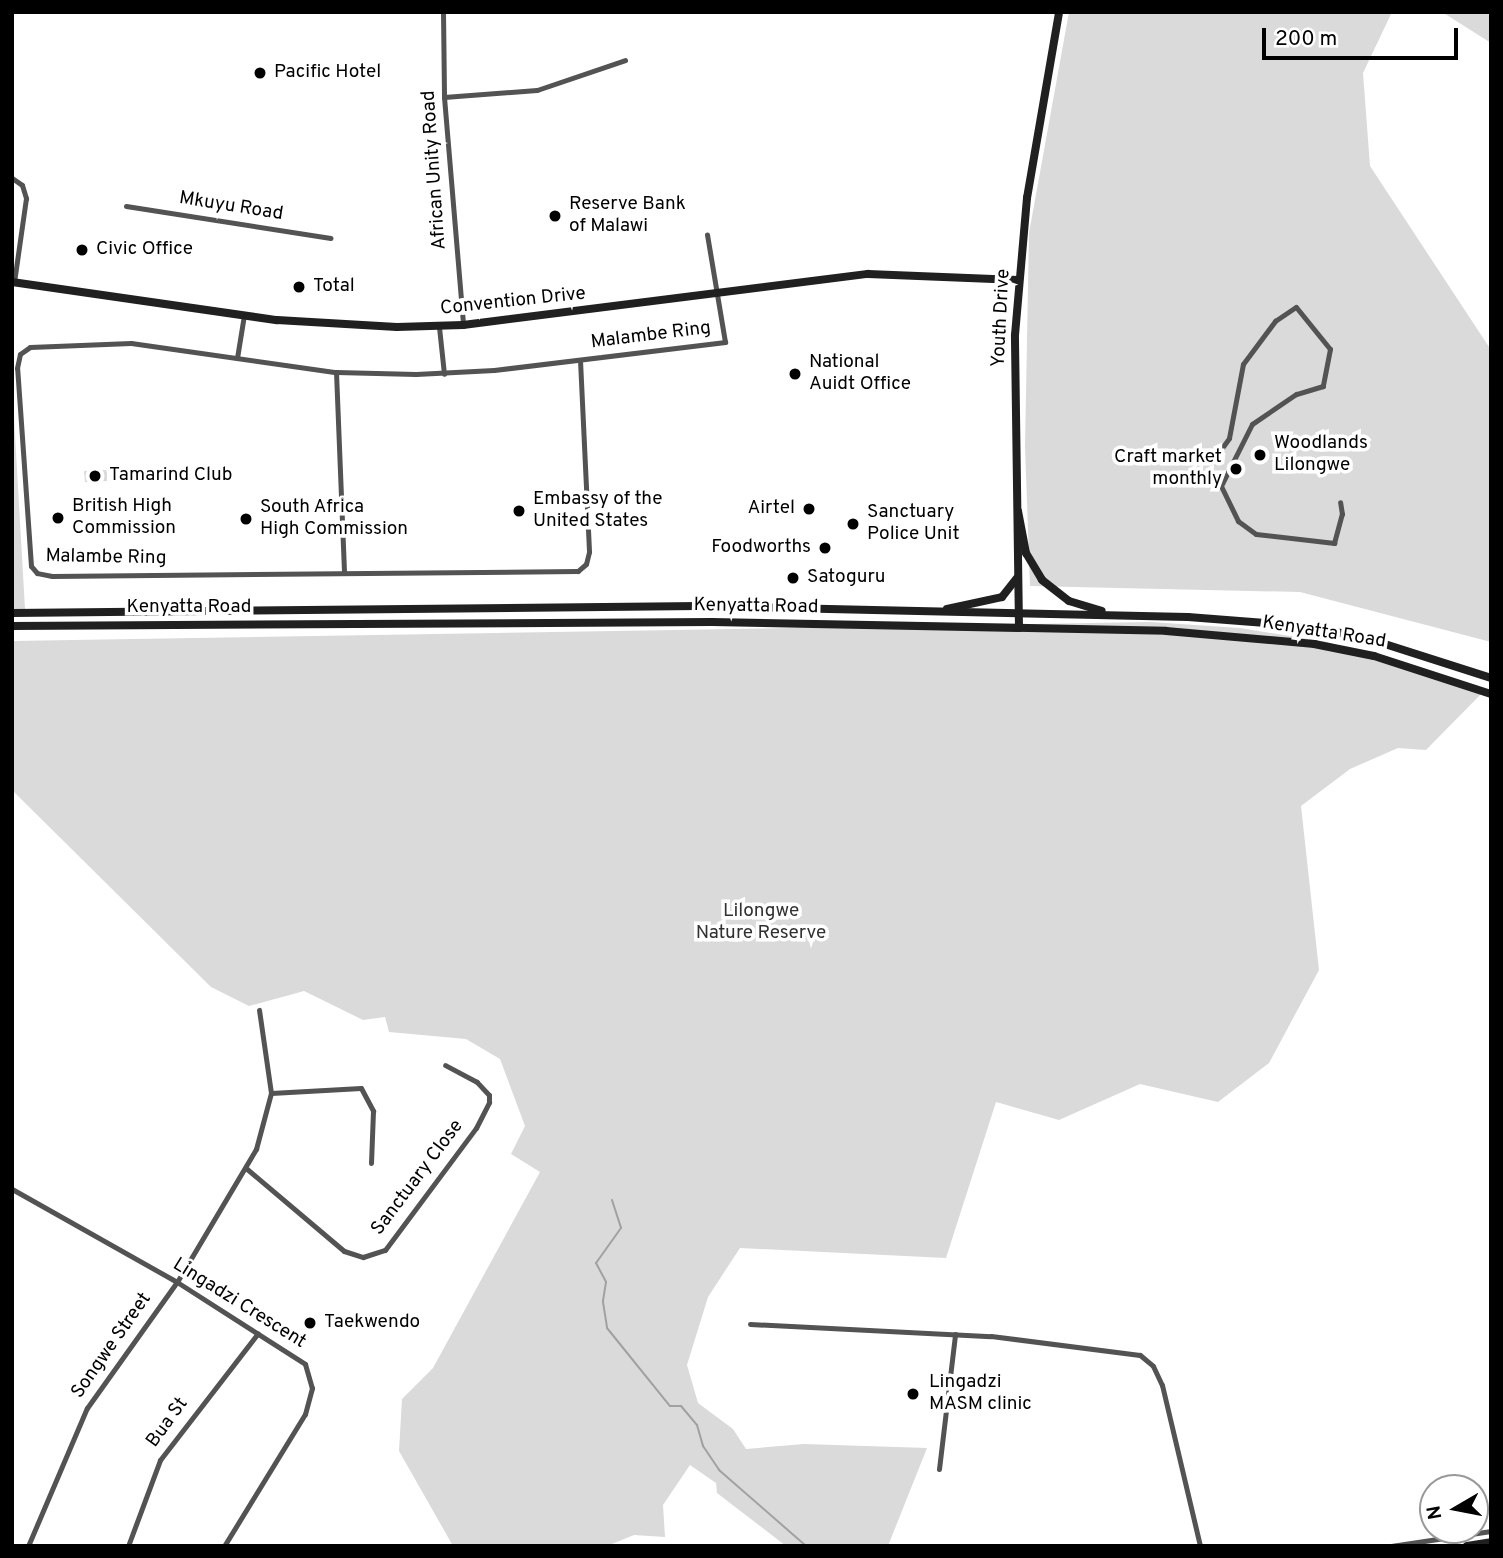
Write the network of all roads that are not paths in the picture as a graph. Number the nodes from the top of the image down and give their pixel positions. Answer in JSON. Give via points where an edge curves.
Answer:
{"nodes":[{"id":1,"x":443,"y":12,"type":"edge"},
{"id":2,"x":1059,"y":12,"type":"edge"},
{"id":3,"x":625,"y":60,"type":"dead end"},
{"id":4,"x":444,"y":97,"type":"junction"},
{"id":5,"x":12,"y":178,"type":"edge"},
{"id":6,"x":126,"y":206,"type":"dead end"},
{"id":7,"x":707,"y":235,"type":"dead end"},
{"id":8,"x":331,"y":238,"type":"dead end"},
{"id":9,"x":1019,"y":280,"type":"junction"},
{"id":10,"x":13,"y":282,"type":"edge"},
{"id":11,"x":719,"y":293,"type":"junction"},
{"id":12,"x":244,"y":315,"type":"junction"},
{"id":13,"x":463,"y":325,"type":"junction"},
{"id":14,"x":439,"y":327,"type":"junction"},
{"id":15,"x":237,"y":358,"type":"junction"},
{"id":16,"x":580,"y":360,"type":"junction"},
{"id":17,"x":336,"y":372,"type":"junction"},
{"id":18,"x":444,"y":374,"type":"junction"},
{"id":19,"x":1219,"y":452,"type":"dead end"},
{"id":20,"x":1014,"y":498,"type":"junction"},
{"id":21,"x":1340,"y":502,"type":"dead end"},
{"id":22,"x":344,"y":572,"type":"junction"},
{"id":23,"x":1017,"y":578,"type":"junction"},
{"id":24,"x":12,"y":612,"type":"edge"},
{"id":25,"x":937,"y":612,"type":"junction"},
{"id":26,"x":1018,"y":612,"type":"junction"},
{"id":27,"x":1130,"y":615,"type":"junction"},
{"id":28,"x":12,"y":626,"type":"edge"},
{"id":29,"x":1019,"y":628,"type":"junction"},
{"id":30,"x":1491,"y":678,"type":"edge"},
{"id":31,"x":1491,"y":694,"type":"edge"},
{"id":32,"x":259,"y":1010,"type":"dead end"},
{"id":33,"x":445,"y":1065,"type":"dead end"},
{"id":34,"x":271,"y":1093,"type":"junction"},
{"id":35,"x":372,"y":1163,"type":"dead end"},
{"id":36,"x":247,"y":1168,"type":"junction"},
{"id":37,"x":12,"y":1189,"type":"edge"},
{"id":38,"x":177,"y":1282,"type":"junction"},
{"id":39,"x":750,"y":1324,"type":"dead end"},
{"id":40,"x":258,"y":1333,"type":"junction"},
{"id":41,"x":955,"y":1335,"type":"junction"},
{"id":42,"x":939,"y":1469,"type":"dead end"},
{"id":43,"x":1491,"y":1531,"type":"edge"},
{"id":44,"x":1491,"y":1542,"type":"edge"},
{"id":45,"x":28,"y":1546,"type":"edge"},
{"id":46,"x":128,"y":1546,"type":"edge"},
{"id":47,"x":224,"y":1546,"type":"edge"},
{"id":48,"x":1200,"y":1546,"type":"edge"},
{"id":49,"x":1391,"y":1546,"type":"edge"},
{"id":50,"x":1467,"y":1546,"type":"edge"}],
"edges":[{"from":1,"to":4,"type":"street","name":"African Unity Road"},
{"from":2,"to":9,"type":"main road","name":"Youth Drive","via":[[1027,198]]},
{"from":3,"to":4,"type":"street","via":[[537,90]]},
{"from":4,"to":13,"type":"street","name":"African Unity Road"},
{"from":5,"to":10,"type":"street","via":[[22,185],[26,198]]},
{"from":6,"to":8,"type":"street","name":"Mkuyu Road"},
{"from":7,"to":11,"type":"street"},
{"from":9,"to":11,"type":"main road","name":"Convention Drive","via":[[887,273]]},
{"from":9,"to":20,"type":"main road","name":"Youth Drive"},
{"from":10,"to":12,"type":"main road","name":"Convention Drive"},
{"from":11,"to":13,"type":"main road","name":"Convention Drive"},
{"from":11,"to":16,"type":"street","name":"Malambe Ring","via":[[725,342]]},
{"from":12,"to":14,"type":"main road","name":"Convention Drive","via":[[354,327]]},
{"from":12,"to":15,"type":"street"},
{"from":13,"to":14,"type":"main road","name":"Convention Drive"},
{"from":14,"to":18,"type":"street"},
{"from":15,"to":17,"type":"street","name":"Malambe Ring"},
{"from":15,"to":22,"type":"street","name":"Malambe Ring","via":[[131,343],[23,351],[17,368],[31,566],[37,573],[52,576]]},
{"from":16,"to":18,"type":"street","name":"Malambe Ring"},
{"from":16,"to":22,"type":"street","name":"Malambe Ring","via":[[589,552],[583,569]]},
{"from":17,"to":18,"type":"street","name":"Malambe Ring"},
{"from":17,"to":22,"type":"street"},
{"from":19,"to":21,"type":"street","via":[[1229,438],[1243,364],[1275,321],[1296,307],[1330,349],[1323,386],[1296,394],[1252,424],[1221,486],[1238,521],[1256,534],[1334,543],[1342,514]]},
{"from":20,"to":23,"type":"main road","name":"Youth Drive"},
{"from":20,"to":27,"type":"main road","via":[[1026,553],[1054,593],[1092,609]]},
{"from":23,"to":25,"type":"main road","via":[[1002,597]]},
{"from":23,"to":26,"type":"main road","name":"Youth Drive"},
{"from":24,"to":25,"type":"main road","name":"Kenyatta Road","via":[[686,607]]},
{"from":25,"to":26,"type":"main road","name":"Kenyatta Road"},
{"from":26,"to":27,"type":"main road","name":"Kenyatta Road"},
{"from":26,"to":29,"type":"main road","name":"Youth Drive"},
{"from":27,"to":30,"type":"main road","name":"Kenyatta Road","via":[[1306,626]]},
{"from":28,"to":29,"type":"main road","name":"Kenyatta Road","via":[[712,622]]},
{"from":29,"to":31,"type":"main road","name":"Kenyatta Road","via":[[1166,631],[1314,644],[1374,656]]},
{"from":32,"to":34,"type":"street"},
{"from":33,"to":36,"type":"street","name":"Sanctuary Close","via":[[477,1082],[489,1095],[489,1102],[476,1128],[385,1250],[363,1257],[344,1251]]},
{"from":34,"to":35,"type":"street","via":[[361,1088],[373,1111]]},
{"from":34,"to":36,"type":"street","name":"Songwe Street","via":[[262,1134]]},
{"from":36,"to":38,"type":"street","name":"Songwe Street"},
{"from":37,"to":38,"type":"street","name":"Lingadzi Crescent"},
{"from":38,"to":40,"type":"street","name":"Lingadzi Crescent"},
{"from":38,"to":45,"type":"street","name":"Songwe Street","via":[[86,1408]]},
{"from":39,"to":41,"type":"street"},
{"from":40,"to":46,"type":"street","name":"Bua St","via":[[160,1460]]},
{"from":40,"to":47,"type":"street","name":"Lingadzi Crescent","via":[[296,1354],[305,1364],[312,1388],[305,1414]]},
{"from":41,"to":42,"type":"street"},
{"from":41,"to":48,"type":"street","via":[[1130,1351],[1147,1360],[1162,1385]]},
{"from":43,"to":49,"type":"street"},
{"from":44,"to":50,"type":"main road"}]}
